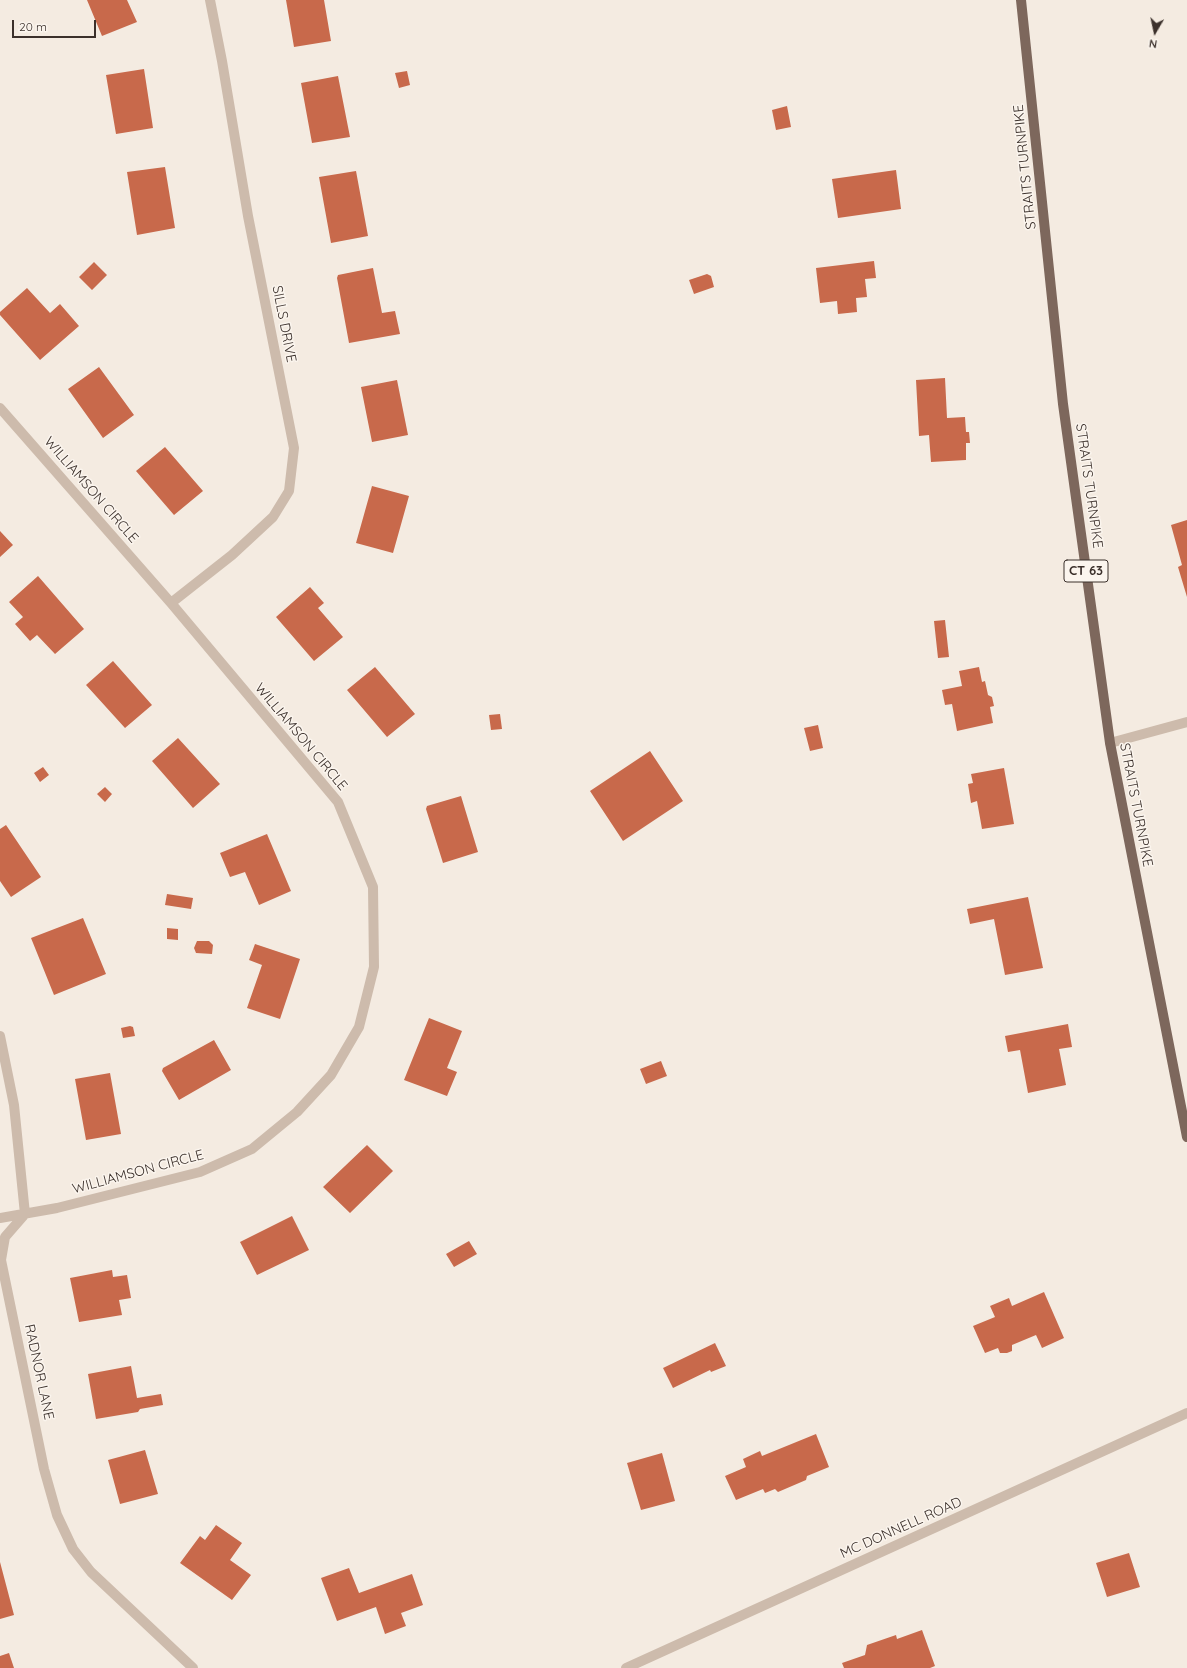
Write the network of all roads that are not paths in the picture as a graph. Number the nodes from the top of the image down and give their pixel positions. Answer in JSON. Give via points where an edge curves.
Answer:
{"nodes":[{"id":1,"x":210,"y":0,"type":"edge"},
{"id":2,"x":1021,"y":0,"type":"edge"},
{"id":3,"x":0,"y":408,"type":"edge"},
{"id":4,"x":170,"y":603,"type":"junction"},
{"id":5,"x":1187,"y":722,"type":"edge"},
{"id":6,"x":1110,"y":743,"type":"junction"},
{"id":7,"x":0,"y":1036,"type":"edge"},
{"id":8,"x":1187,"y":1136,"type":"edge"},
{"id":9,"x":25,"y":1214,"type":"junction"},
{"id":10,"x":0,"y":1218,"type":"edge"},
{"id":11,"x":1187,"y":1412,"type":"edge"},
{"id":12,"x":193,"y":1668,"type":"edge"},
{"id":13,"x":626,"y":1668,"type":"edge"}],
"edges":[{"from":1,"to":4,"type":"street","name":"SILLS DRIVE","via":[[248,216],[294,448],[289,491],[273,517],[232,555]]},
{"from":2,"to":6,"type":"main road","name":"STRAITS TURNPIKE","number":"CT 63","via":[[1064,404]]},
{"from":3,"to":4,"type":"street","name":"WILLIAMSON CIRCLE"},
{"from":4,"to":9,"type":"street","name":"WILLIAMSON CIRCLE","via":[[338,802],[373,887],[374,966],[359,1028],[331,1075],[297,1112],[252,1149],[200,1172]]},
{"from":5,"to":6,"type":"street"},
{"from":6,"to":8,"type":"main road","name":"STRAITS TURNPIKE","number":"CT 63"},
{"from":7,"to":9,"type":"street","via":[[14,1105]]},
{"from":9,"to":10,"type":"street","name":"WILLIAMSON CIRCLE"},
{"from":9,"to":12,"type":"street","name":"RADNOR LANE","via":[[5,1237],[1,1260],[44,1469],[57,1515],[73,1549],[92,1572]]},
{"from":11,"to":13,"type":"street","name":"MC DONNELL ROAD"}]}
